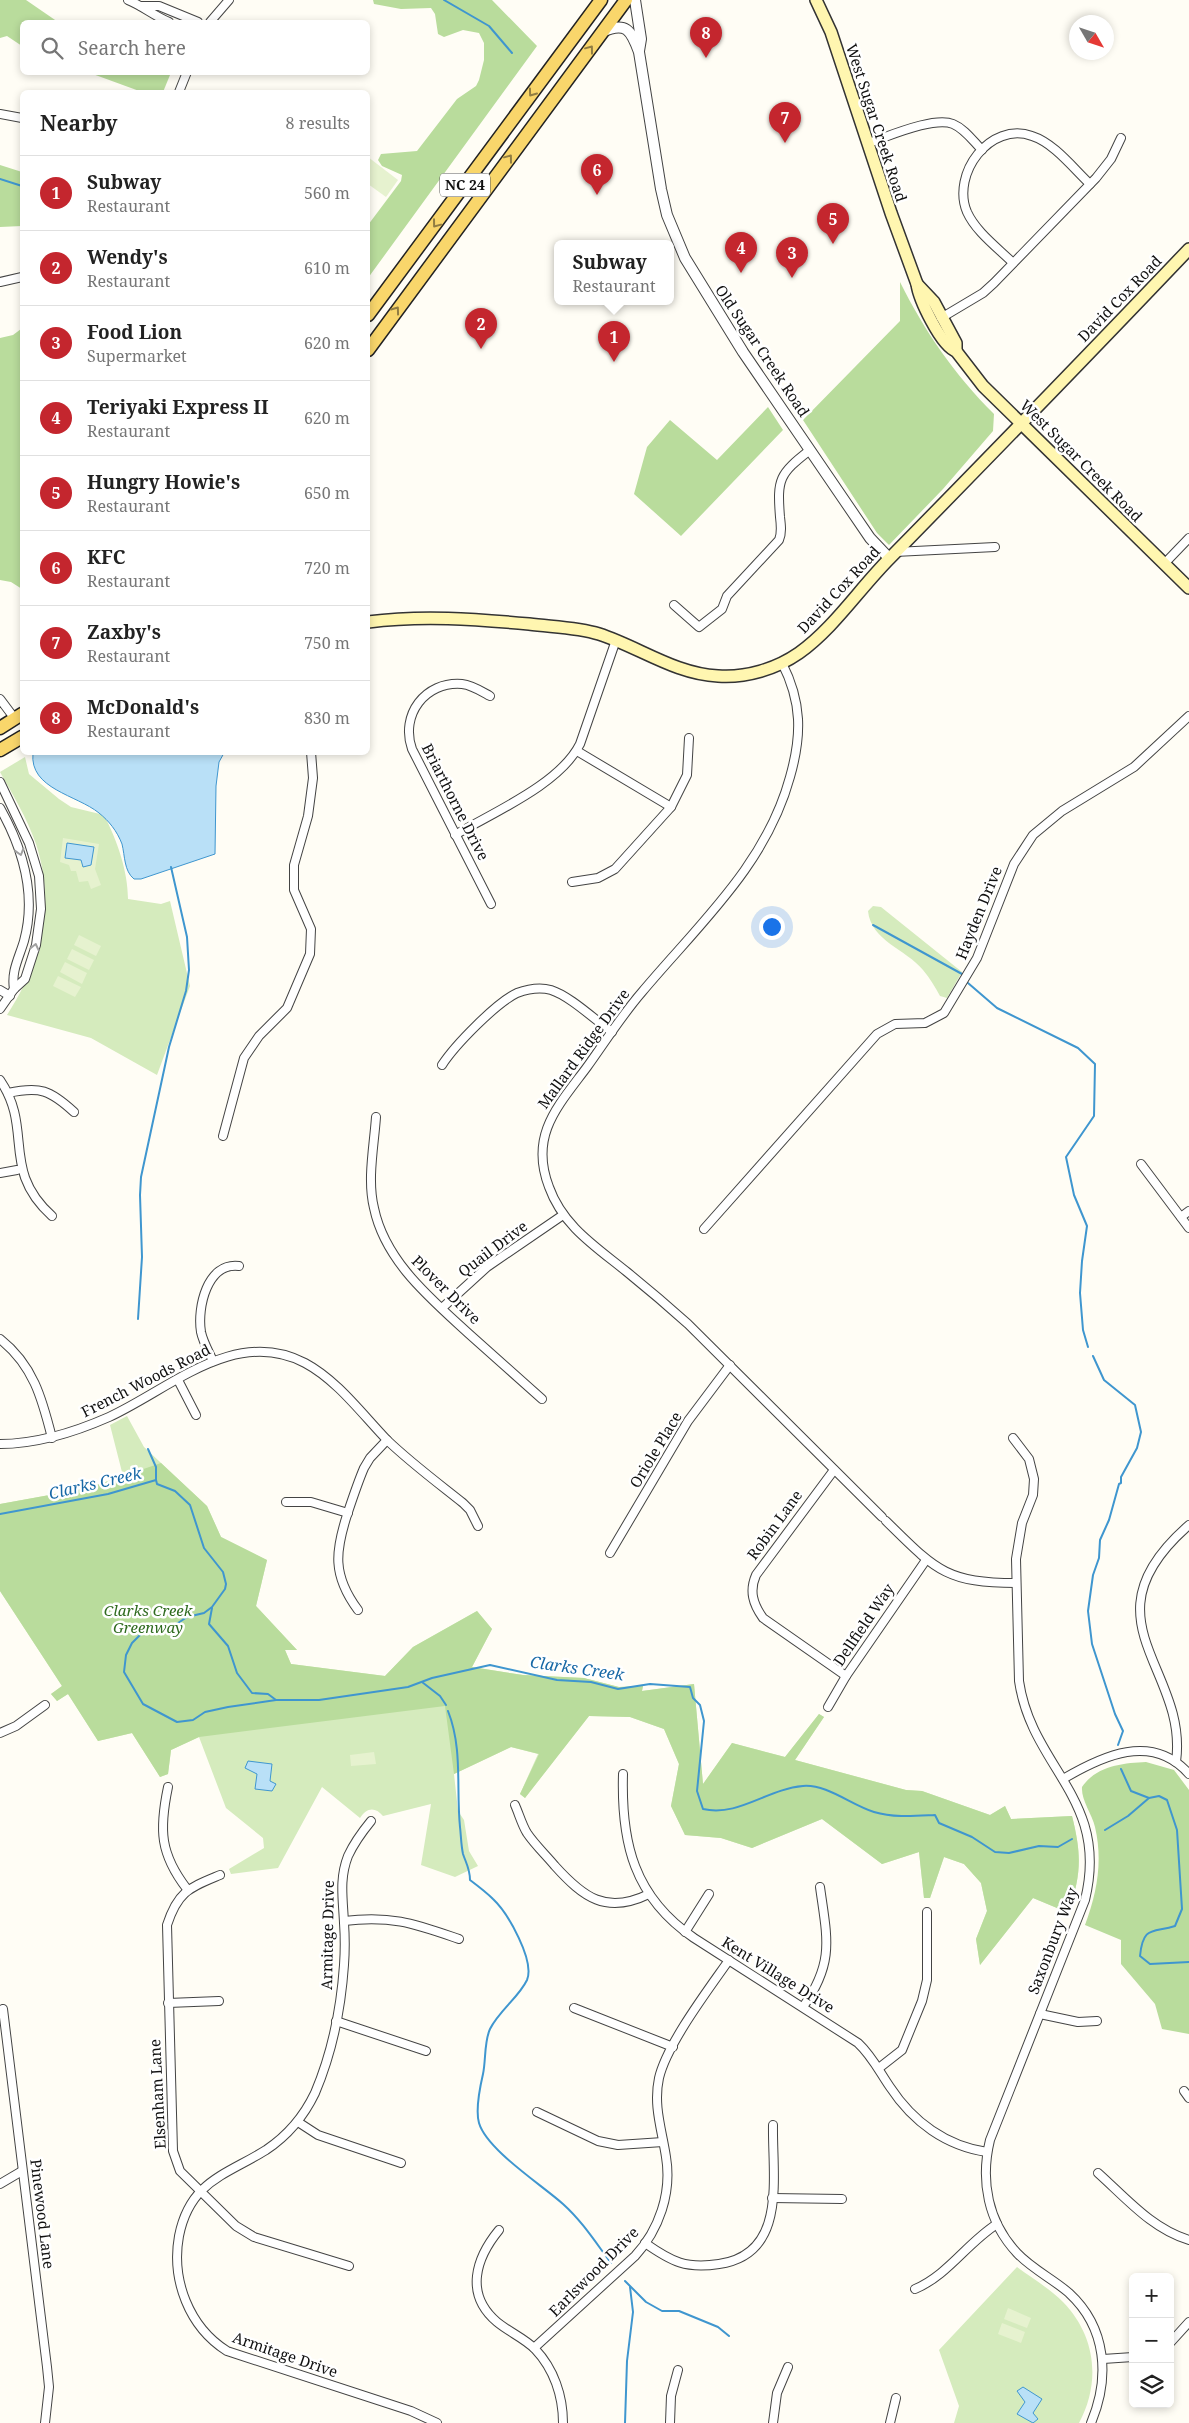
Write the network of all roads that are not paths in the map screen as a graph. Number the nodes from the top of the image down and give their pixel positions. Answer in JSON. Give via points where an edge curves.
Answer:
{"nodes":[{"id":1,"x":128,"y":0,"type":"edge"},
{"id":2,"x":229,"y":0,"type":"edge"},
{"id":3,"x":601,"y":0,"type":"edge"},
{"id":4,"x":626,"y":0,"type":"edge"},
{"id":5,"x":635,"y":0,"type":"edge"},
{"id":6,"x":817,"y":1,"type":"edge"},
{"id":7,"x":143,"y":3,"type":"edge"},
{"id":8,"x":165,"y":20,"type":"edge"},
{"id":9,"x":193,"y":20,"type":"edge"},
{"id":10,"x":212,"y":20,"type":"edge"},
{"id":11,"x":602,"y":32,"type":"junction"},
{"id":12,"x":639,"y":52,"type":"junction"},
{"id":13,"x":186,"y":75,"type":"edge"},
{"id":14,"x":180,"y":90,"type":"edge"},
{"id":15,"x":0,"y":114,"type":"edge"},
{"id":16,"x":20,"y":118,"type":"edge"},
{"id":17,"x":1121,"y":138,"type":"dead end"},
{"id":18,"x":868,"y":143,"type":"junction"},
{"id":19,"x":982,"y":150,"type":"junction"},
{"id":20,"x":1090,"y":184,"type":"junction"},
{"id":21,"x":1189,"y":249,"type":"edge"},
{"id":22,"x":1013,"y":263,"type":"junction"},
{"id":23,"x":20,"y":277,"type":"edge"},
{"id":24,"x":0,"y":282,"type":"edge"},
{"id":25,"x":917,"y":284,"type":"junction"},
{"id":26,"x":370,"y":313,"type":"edge"},
{"id":27,"x":941,"y":318,"type":"junction"},
{"id":28,"x":370,"y":347,"type":"edge"},
{"id":29,"x":956,"y":351,"type":"junction"},
{"id":30,"x":1023,"y":422,"type":"junction"},
{"id":31,"x":810,"y":450,"type":"junction"},
{"id":32,"x":1189,"y":538,"type":"edge"},
{"id":33,"x":995,"y":547,"type":"dead end"},
{"id":34,"x":892,"y":555,"type":"junction"},
{"id":35,"x":1164,"y":564,"type":"junction"},
{"id":36,"x":1189,"y":588,"type":"edge"},
{"id":37,"x":674,"y":606,"type":"dead end"},
{"id":38,"x":370,"y":622,"type":"edge"},
{"id":39,"x":616,"y":640,"type":"junction"},
{"id":40,"x":782,"y":663,"type":"junction"},
{"id":41,"x":490,"y":696,"type":"dead end"},
{"id":42,"x":0,"y":699,"type":"edge"},
{"id":43,"x":19,"y":716,"type":"edge"},
{"id":44,"x":1189,"y":716,"type":"edge"},
{"id":45,"x":0,"y":728,"type":"edge"},
{"id":46,"x":20,"y":738,"type":"edge"},
{"id":47,"x":689,"y":738,"type":"dead end"},
{"id":48,"x":0,"y":750,"type":"edge"},
{"id":49,"x":577,"y":751,"type":"junction"},
{"id":50,"x":311,"y":755,"type":"edge"},
{"id":51,"x":0,"y":782,"type":"edge"},
{"id":52,"x":671,"y":807,"type":"junction"},
{"id":53,"x":0,"y":808,"type":"edge"},
{"id":54,"x":455,"y":835,"type":"junction"},
{"id":55,"x":572,"y":882,"type":"dead end"},
{"id":56,"x":491,"y":904,"type":"dead end"},
{"id":57,"x":0,"y":990,"type":"edge"},
{"id":58,"x":12,"y":992,"type":"junction"},
{"id":59,"x":0,"y":1009,"type":"edge"},
{"id":60,"x":612,"y":1032,"type":"junction"},
{"id":61,"x":442,"y":1065,"type":"dead end"},
{"id":62,"x":0,"y":1080,"type":"edge"},
{"id":63,"x":8,"y":1093,"type":"junction"},
{"id":64,"x":74,"y":1112,"type":"dead end"},
{"id":65,"x":376,"y":1117,"type":"dead end"},
{"id":66,"x":223,"y":1136,"type":"dead end"},
{"id":67,"x":1141,"y":1164,"type":"dead end"},
{"id":68,"x":17,"y":1170,"type":"junction"},
{"id":69,"x":0,"y":1173,"type":"edge"},
{"id":70,"x":1189,"y":1211,"type":"edge"},
{"id":71,"x":563,"y":1215,"type":"junction"},
{"id":72,"x":52,"y":1216,"type":"dead end"},
{"id":73,"x":1181,"y":1217,"type":"junction"},
{"id":74,"x":1189,"y":1228,"type":"edge"},
{"id":75,"x":704,"y":1230,"type":"dead end"},
{"id":76,"x":239,"y":1266,"type":"dead end"},
{"id":77,"x":442,"y":1308,"type":"junction"},
{"id":78,"x":0,"y":1339,"type":"edge"},
{"id":79,"x":213,"y":1361,"type":"junction"},
{"id":80,"x":730,"y":1365,"type":"junction"},
{"id":81,"x":178,"y":1380,"type":"junction"},
{"id":82,"x":542,"y":1398,"type":"dead end"},
{"id":83,"x":196,"y":1415,"type":"dead end"},
{"id":84,"x":52,"y":1438,"type":"junction"},
{"id":85,"x":1013,"y":1438,"type":"dead end"},
{"id":86,"x":387,"y":1440,"type":"junction"},
{"id":87,"x":0,"y":1444,"type":"edge"},
{"id":88,"x":834,"y":1470,"type":"junction"},
{"id":89,"x":286,"y":1502,"type":"dead end"},
{"id":90,"x":348,"y":1513,"type":"junction"},
{"id":91,"x":1189,"y":1525,"type":"edge"},
{"id":92,"x":478,"y":1526,"type":"dead end"},
{"id":93,"x":610,"y":1553,"type":"dead end"},
{"id":94,"x":926,"y":1560,"type":"junction"},
{"id":95,"x":1016,"y":1584,"type":"junction"},
{"id":96,"x":358,"y":1610,"type":"dead end"},
{"id":97,"x":846,"y":1676,"type":"junction"},
{"id":98,"x":1170,"y":1678,"type":"dead end"},
{"id":99,"x":46,"y":1705,"type":"dead end"},
{"id":100,"x":828,"y":1707,"type":"dead end"},
{"id":101,"x":1184,"y":1724,"type":"dead end"},
{"id":102,"x":0,"y":1733,"type":"edge"},
{"id":103,"x":1176,"y":1762,"type":"junction"},
{"id":104,"x":623,"y":1774,"type":"dead end"},
{"id":105,"x":1189,"y":1774,"type":"edge"},
{"id":106,"x":1063,"y":1779,"type":"junction"},
{"id":107,"x":168,"y":1787,"type":"dead end"},
{"id":108,"x":515,"y":1805,"type":"dead end"},
{"id":109,"x":371,"y":1821,"type":"dead end"},
{"id":110,"x":220,"y":1875,"type":"dead end"},
{"id":111,"x":820,"y":1887,"type":"dead end"},
{"id":112,"x":187,"y":1889,"type":"junction"},
{"id":113,"x":649,"y":1894,"type":"junction"},
{"id":114,"x":709,"y":1894,"type":"dead end"},
{"id":115,"x":927,"y":1912,"type":"dead end"},
{"id":116,"x":344,"y":1921,"type":"junction"},
{"id":117,"x":685,"y":1932,"type":"junction"},
{"id":118,"x":459,"y":1939,"type":"dead end"},
{"id":119,"x":729,"y":1960,"type":"junction"},
{"id":120,"x":219,"y":2001,"type":"dead end"},
{"id":121,"x":168,"y":2003,"type":"junction"},
{"id":122,"x":803,"y":2007,"type":"junction"},
{"id":123,"x":574,"y":2008,"type":"dead end"},
{"id":124,"x":3,"y":2009,"type":"dead end"},
{"id":125,"x":1040,"y":2014,"type":"junction"},
{"id":126,"x":336,"y":2021,"type":"junction"},
{"id":127,"x":1097,"y":2021,"type":"dead end"},
{"id":128,"x":673,"y":2047,"type":"junction"},
{"id":129,"x":426,"y":2051,"type":"dead end"},
{"id":130,"x":879,"y":2068,"type":"junction"},
{"id":131,"x":537,"y":2112,"type":"dead end"},
{"id":132,"x":298,"y":2122,"type":"junction"},
{"id":133,"x":773,"y":2125,"type":"dead end"},
{"id":134,"x":663,"y":2142,"type":"junction"},
{"id":135,"x":987,"y":2152,"type":"junction"},
{"id":136,"x":401,"y":2163,"type":"dead end"},
{"id":137,"x":22,"y":2170,"type":"junction"},
{"id":138,"x":1098,"y":2173,"type":"dead end"},
{"id":139,"x":0,"y":2184,"type":"edge"},
{"id":140,"x":200,"y":2192,"type":"junction"},
{"id":141,"x":772,"y":2198,"type":"junction"},
{"id":142,"x":842,"y":2199,"type":"dead end"},
{"id":143,"x":997,"y":2224,"type":"junction"},
{"id":144,"x":499,"y":2230,"type":"dead end"},
{"id":145,"x":1189,"y":2240,"type":"edge"},
{"id":146,"x":645,"y":2243,"type":"junction"},
{"id":147,"x":349,"y":2266,"type":"dead end"},
{"id":148,"x":915,"y":2289,"type":"dead end"},
{"id":149,"x":1189,"y":2322,"type":"edge"},
{"id":150,"x":1174,"y":2339,"type":"edge"},
{"id":151,"x":534,"y":2348,"type":"junction"},
{"id":152,"x":1129,"y":2357,"type":"edge"},
{"id":153,"x":1103,"y":2359,"type":"junction"},
{"id":154,"x":788,"y":2367,"type":"dead end"},
{"id":155,"x":678,"y":2370,"type":"dead end"},
{"id":156,"x":896,"y":2398,"type":"dead end"},
{"id":157,"x":45,"y":2423,"type":"edge"},
{"id":158,"x":438,"y":2423,"type":"edge"},
{"id":159,"x":562,"y":2423,"type":"edge"},
{"id":160,"x":670,"y":2423,"type":"edge"},
{"id":161,"x":773,"y":2423,"type":"edge"},
{"id":162,"x":890,"y":2423,"type":"edge"},
{"id":163,"x":1091,"y":2423,"type":"edge"}],
"edges":[{"from":1,"to":7,"type":"street"},
{"from":2,"to":10,"type":"street"},
{"from":3,"to":26,"type":"main road","number":"NC 24","one_way":true},
{"from":4,"to":11,"type":"main road","number":"NC 24"},
{"from":5,"to":12,"type":"street","name":"Old Sugar Creek Road","via":[[641,39]]},
{"from":6,"to":18,"type":"main road","name":"West Sugar Creek Road"},
{"from":7,"to":8,"type":"street","via":[[147,12]]},
{"from":7,"to":9,"type":"street"},
{"from":11,"to":12,"type":"street","name":"Old Sugar Creek Road","via":[[616,27],[627,30]]},
{"from":28,"to":11,"type":"main road","number":"NC 24","one_way":true},
{"from":12,"to":31,"type":"street","name":"Old Sugar Creek Road","via":[[661,189],[667,215],[685,258]]},
{"from":13,"to":14,"type":"street"},
{"from":15,"to":16,"type":"street"},
{"from":17,"to":20,"type":"street","via":[[1111,159]]},
{"from":18,"to":19,"type":"street","via":[[945,122],[958,127]]},
{"from":18,"to":25,"type":"main road","name":"West Sugar Creek Road"},
{"from":19,"to":20,"type":"street","via":[[994,140],[1013,133],[1032,136],[1050,147]]},
{"from":19,"to":22,"type":"street","via":[[968,169],[964,202],[972,220]]},
{"from":20,"to":22,"type":"street"},
{"from":21,"to":30,"type":"main road","name":"David Cox Road"},
{"from":22,"to":27,"type":"street","via":[[983,293]]},
{"from":23,"to":24,"type":"street"},
{"from":25,"to":27,"type":"main road","name":"West Sugar Creek Road","via":[[934,302]]},
{"from":25,"to":29,"type":"main road","name":"West Sugar Creek Road","via":[[918,295],[937,329],[950,349]]},
{"from":27,"to":29,"type":"main road","name":"West Sugar Creek Road","via":[[956,343]]},
{"from":29,"to":30,"type":"main road","name":"West Sugar Creek Road","via":[[983,386]]},
{"from":30,"to":34,"type":"main road","name":"David Cox Road"},
{"from":30,"to":35,"type":"main road","name":"West Sugar Creek Road"},
{"from":31,"to":34,"type":"street","name":"Old Sugar Creek Road","via":[[870,538]]},
{"from":31,"to":37,"type":"street","via":[[780,479],[781,530],[778,540],[727,596],[722,609],[699,627]]},
{"from":32,"to":35,"type":"street"},
{"from":33,"to":34,"type":"street"},
{"from":34,"to":40,"type":"main road","name":"David Cox Road","via":[[819,636]]},
{"from":35,"to":36,"type":"main road","name":"West Sugar Creek Road"},
{"from":38,"to":39,"type":"main road","name":"David Cox Road","via":[[455,617],[573,629]]},
{"from":39,"to":40,"type":"main road","name":"David Cox Road","via":[[701,675],[734,676]]},
{"from":39,"to":49,"type":"street"},
{"from":40,"to":60,"type":"street","name":"Mallard Ridge Drive","via":[[797,701],[798,735],[787,790],[770,831],[740,879],[643,990]]},
{"from":41,"to":54,"type":"street","name":"Briarthorne Drive","via":[[466,685],[442,686],[421,699],[410,720],[408,735],[412,749]]},
{"from":42,"to":43,"type":"street"},
{"from":43,"to":45,"type":"main road"},
{"from":44,"to":75,"type":"street","name":"Hayden Drive","via":[[1134,767],[1062,811],[1033,835],[1014,864],[978,958],[944,1014],[925,1022],[895,1024],[877,1034]]},
{"from":46,"to":48,"type":"main road"},
{"from":47,"to":52,"type":"street","via":[[687,775]]},
{"from":49,"to":52,"type":"street"},
{"from":49,"to":54,"type":"street","via":[[553,777]]},
{"from":50,"to":66,"type":"street","via":[[313,778],[309,806],[294,865],[294,890],[311,929],[310,954],[287,1008],[259,1036],[244,1058]]},
{"from":58,"to":51,"type":"street","one_way":true,"via":[[25,979],[36,945],[39,876],[29,843]]},
{"from":52,"to":55,"type":"street","via":[[615,868],[598,878]]},
{"from":53,"to":58,"type":"street","one_way":true,"via":[[14,834],[30,893],[24,940],[12,976]]},
{"from":54,"to":56,"type":"street","name":"Briarthorne Drive"},
{"from":57,"to":58,"type":"street"},
{"from":58,"to":59,"type":"street"},
{"from":60,"to":61,"type":"street","via":[[554,991],[528,990],[509,998],[497,1008],[456,1045]]},
{"from":60,"to":71,"type":"street","name":"Mallard Ridge Drive","via":[[554,1111],[545,1134],[542,1150],[544,1171]]},
{"from":62,"to":63,"type":"street"},
{"from":63,"to":64,"type":"street","via":[[42,1090]]},
{"from":63,"to":68,"type":"street","via":[[14,1115]]},
{"from":65,"to":77,"type":"street","name":"Plover Drive","via":[[372,1191],[377,1221],[401,1265]]},
{"from":67,"to":73,"type":"street"},
{"from":68,"to":69,"type":"street"},
{"from":68,"to":72,"type":"street","via":[[29,1194]]},
{"from":70,"to":73,"type":"street"},
{"from":71,"to":77,"type":"street","name":"Quail Drive","via":[[487,1267]]},
{"from":71,"to":80,"type":"street","name":"Mallard Ridge Drive","via":[[574,1230],[660,1298]]},
{"from":73,"to":74,"type":"street"},
{"from":76,"to":79,"type":"street","via":[[227,1267],[216,1275],[202,1301],[201,1331]]},
{"from":77,"to":82,"type":"street","name":"Plover Drive"},
{"from":78,"to":84,"type":"street","via":[[19,1356],[32,1375]]},
{"from":79,"to":81,"type":"street","name":"French Woods Road"},
{"from":79,"to":86,"type":"street","name":"French Woods Road","via":[[257,1351],[304,1362],[326,1378]]},
{"from":80,"to":88,"type":"street","name":"Mallard Ridge Drive"},
{"from":80,"to":93,"type":"street","name":"Oriole Place","via":[[688,1421]]},
{"from":81,"to":83,"type":"street"},
{"from":81,"to":84,"type":"street","name":"French Woods Road","via":[[110,1416]]},
{"from":84,"to":87,"type":"street","name":"French Woods Road"},
{"from":85,"to":95,"type":"street","name":"Saxonbury Way","via":[[1029,1459],[1034,1479],[1018,1543]]},
{"from":86,"to":90,"type":"street","via":[[364,1468]]},
{"from":86,"to":92,"type":"street","name":"French Woods Road","via":[[463,1503]]},
{"from":88,"to":94,"type":"street","name":"Mallard Ridge Drive"},
{"from":88,"to":97,"type":"street","name":"Robin Lane","via":[[756,1575],[752,1596],[763,1618]]},
{"from":89,"to":90,"type":"street","via":[[311,1502]]},
{"from":90,"to":96,"type":"street","via":[[339,1542],[338,1562],[346,1593]]},
{"from":91,"to":98,"type":"street","via":[[1161,1553],[1146,1590],[1146,1618]]},
{"from":94,"to":95,"type":"street","name":"Mallard Ridge Drive","via":[[962,1579]]},
{"from":94,"to":97,"type":"street","name":"Dellfield Way"},
{"from":95,"to":106,"type":"street","name":"Saxonbury Way","via":[[1021,1697],[1034,1732]]},
{"from":97,"to":100,"type":"street","name":"Dellfield Way"},
{"from":99,"to":102,"type":"street"},
{"from":101,"to":103,"type":"street"},
{"from":103,"to":105,"type":"street"},
{"from":103,"to":106,"type":"street","via":[[1148,1752],[1118,1753],[1096,1760]]},
{"from":104,"to":113,"type":"street","name":"Kent Village Drive","via":[[625,1830]]},
{"from":106,"to":125,"type":"street","name":"Saxonbury Way","via":[[1084,1820],[1090,1846],[1090,1872],[1084,1900]]},
{"from":107,"to":112,"type":"street","via":[[161,1819],[163,1846],[173,1871]]},
{"from":108,"to":113,"type":"street","via":[[529,1836],[580,1892],[599,1901],[614,1903]]},
{"from":109,"to":116,"type":"street","name":"Armitage Drive","via":[[346,1861],[341,1885]]},
{"from":110,"to":112,"type":"street"},
{"from":111,"to":122,"type":"street","via":[[826,1962],[817,1986]]},
{"from":112,"to":121,"type":"street","name":"Elsenham Lane","via":[[172,1909],[167,1925]]},
{"from":113,"to":117,"type":"street","name":"Kent Village Drive","via":[[668,1919]]},
{"from":114,"to":117,"type":"street"},
{"from":115,"to":130,"type":"street","via":[[927,1980],[922,2002],[902,2050]]},
{"from":116,"to":118,"type":"street","via":[[400,1920]]},
{"from":116,"to":126,"type":"street","name":"Armitage Drive","via":[[343,1971]]},
{"from":117,"to":119,"type":"street","name":"Kent Village Drive"},
{"from":119,"to":122,"type":"street","name":"Kent Village Drive"},
{"from":119,"to":128,"type":"street","name":"Earlswood Drive"},
{"from":120,"to":121,"type":"street"},
{"from":121,"to":140,"type":"street","name":"Elsenham Lane","via":[[173,2151],[180,2170]]},
{"from":122,"to":130,"type":"street","name":"Kent Village Drive","via":[[858,2043]]},
{"from":123,"to":128,"type":"street"},
{"from":124,"to":137,"type":"street","name":"Pinewood Lane"},
{"from":125,"to":127,"type":"street","via":[[1064,2020]]},
{"from":125,"to":135,"type":"street","name":"Saxonbury Way"},
{"from":126,"to":129,"type":"street"},
{"from":126,"to":132,"type":"street","name":"Armitage Drive","via":[[320,2078]]},
{"from":128,"to":134,"type":"street","name":"Earlswood Drive","via":[[661,2073],[657,2092]]},
{"from":130,"to":135,"type":"street","name":"Kent Village Drive","via":[[902,2104],[928,2129],[953,2143]]},
{"from":131,"to":134,"type":"street","via":[[598,2141],[618,2144]]},
{"from":132,"to":136,"type":"street","via":[[318,2135]]},
{"from":132,"to":140,"type":"street","name":"Armitage Drive","via":[[272,2146],[219,2175]]},
{"from":133,"to":141,"type":"street"},
{"from":134,"to":146,"type":"street","name":"Earlswood Drive","via":[[668,2170],[665,2198],[657,2223]]},
{"from":135,"to":143,"type":"street","name":"Saxonbury Way","via":[[987,2191]]},
{"from":137,"to":139,"type":"street"},
{"from":137,"to":157,"type":"street","name":"Pinewood Lane","via":[[48,2367]]},
{"from":138,"to":145,"type":"street","via":[[1151,2221]]},
{"from":140,"to":147,"type":"street","name":"Elsenham Lane","via":[[236,2226],[254,2237]]},
{"from":140,"to":158,"type":"street","name":"Armitage Drive","via":[[184,2219],[177,2263],[188,2308],[206,2336],[238,2355],[411,2411]]},
{"from":141,"to":142,"type":"street"},
{"from":141,"to":146,"type":"street","via":[[772,2214],[766,2233],[753,2251],[734,2261],[702,2266],[678,2264]]},
{"from":143,"to":148,"type":"street","via":[[973,2241],[936,2278]]},
{"from":143,"to":153,"type":"street","name":"Saxonbury Way","via":[[1018,2254],[1058,2284],[1081,2307],[1096,2332]]},
{"from":144,"to":151,"type":"street","via":[[479,2259],[478,2291],[491,2316]]},
{"from":146,"to":151,"type":"street","name":"Earlswood Drive"},
{"from":149,"to":150,"type":"street"},
{"from":151,"to":159,"type":"street","via":[[556,2381]]},
{"from":152,"to":153,"type":"street"},
{"from":153,"to":163,"type":"street","name":"Saxonbury Way","via":[[1102,2394]]},
{"from":154,"to":161,"type":"street","via":[[777,2393]]},
{"from":155,"to":160,"type":"street","via":[[671,2396]]},
{"from":156,"to":162,"type":"street"}]}
